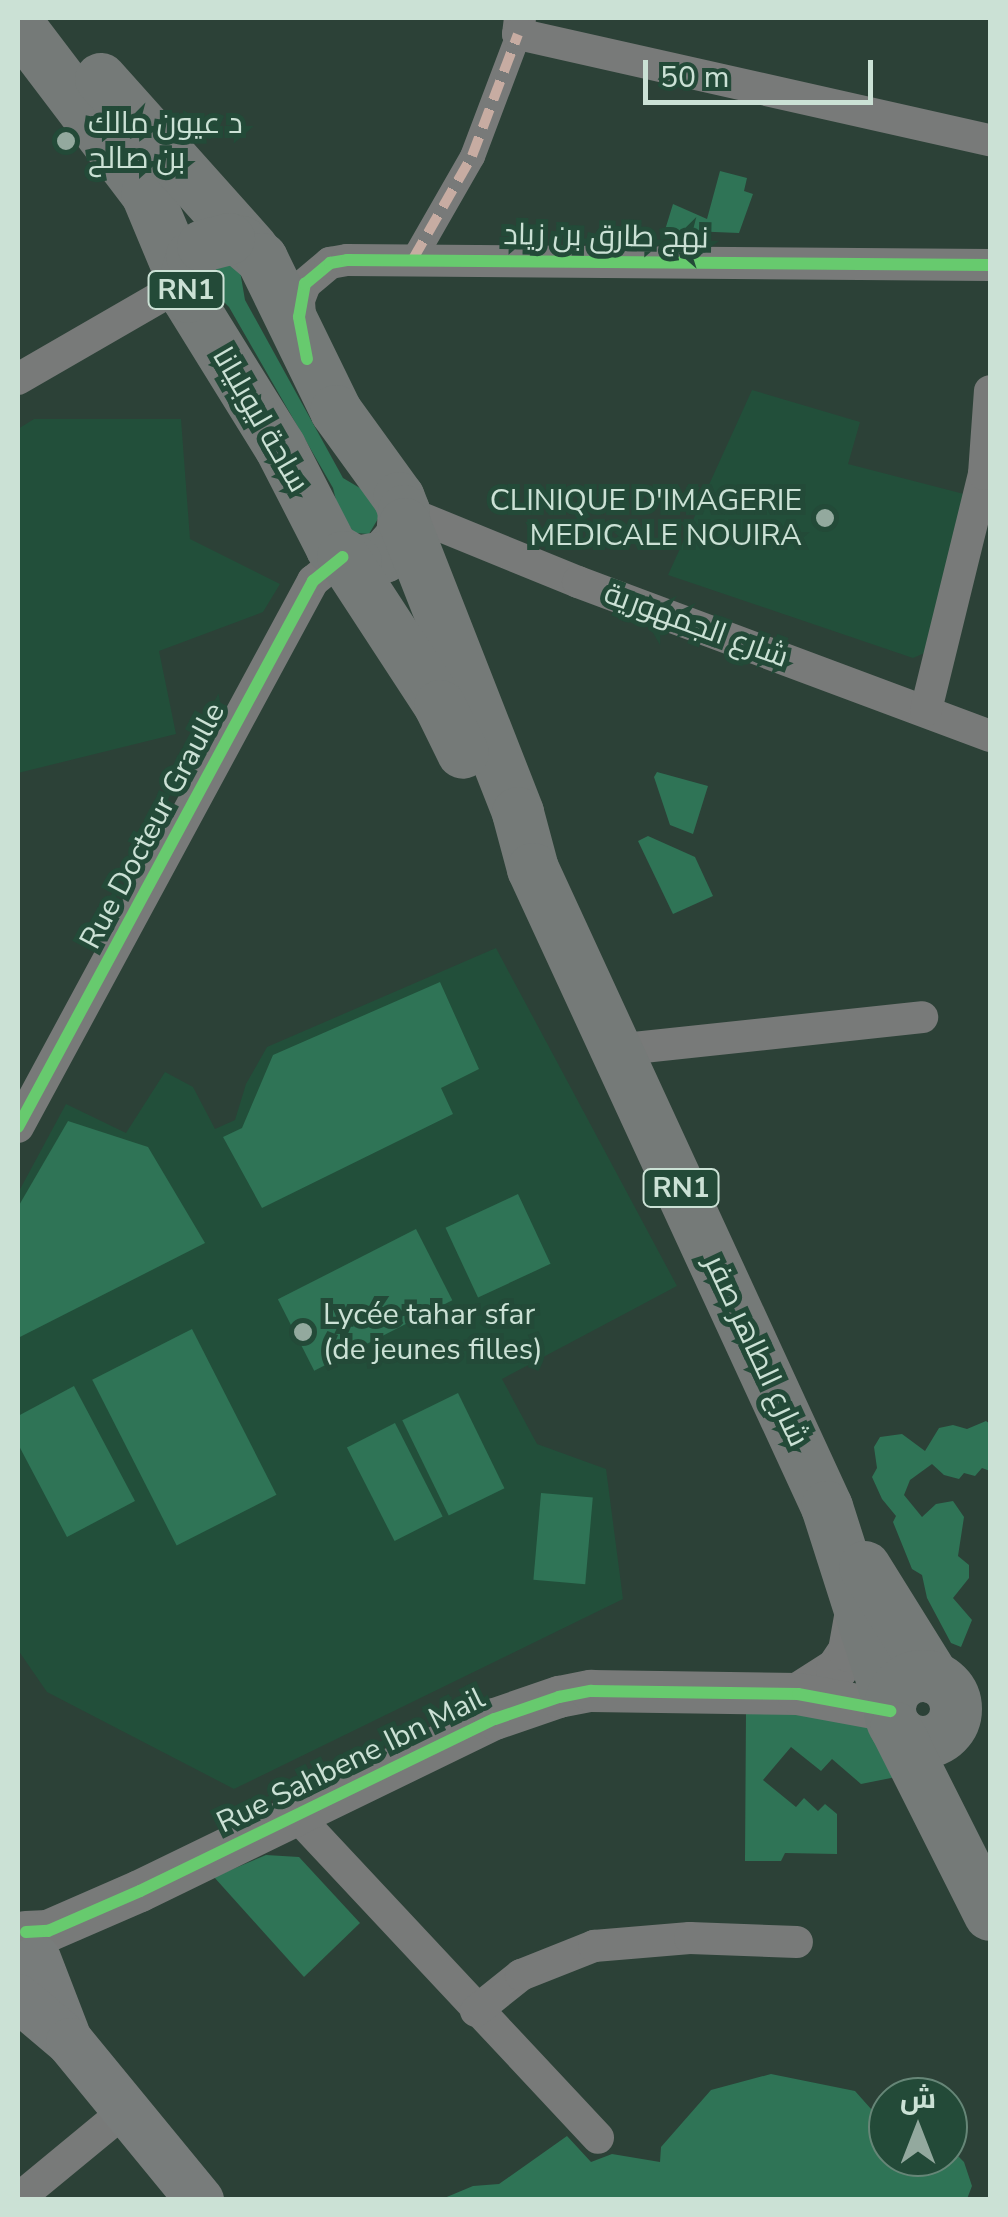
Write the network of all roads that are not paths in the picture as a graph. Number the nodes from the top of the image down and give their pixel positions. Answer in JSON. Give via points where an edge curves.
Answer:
{"nodes":[{"id":1,"x":48,"y":18,"type":"edge"},
{"id":2,"x":18,"y":24,"type":"edge"},
{"id":3,"x":519,"y":26,"type":"edge"},
{"id":4,"x":990,"y":140,"type":"edge"},
{"id":5,"x":253,"y":249,"type":"junction"},
{"id":6,"x":413,"y":260,"type":"junction"},
{"id":7,"x":990,"y":266,"type":"edge"},
{"id":8,"x":184,"y":283,"type":"junction"},
{"id":9,"x":308,"y":358,"type":"junction"},
{"id":10,"x":18,"y":379,"type":"edge"},
{"id":11,"x":990,"y":391,"type":"edge"},
{"id":12,"x":404,"y":518,"type":"junction"},
{"id":13,"x":343,"y":558,"type":"junction"},
{"id":14,"x":926,"y":710,"type":"junction"},
{"id":15,"x":990,"y":736,"type":"edge"},
{"id":16,"x":533,"y":869,"type":"junction"},
{"id":17,"x":922,"y":1016,"type":"dead end"},
{"id":18,"x":616,"y":1050,"type":"junction"},
{"id":19,"x":18,"y":1127,"type":"edge"},
{"id":20,"x":826,"y":1507,"type":"junction"},
{"id":21,"x":856,"y":1606,"type":"junction"},
{"id":22,"x":798,"y":1694,"type":"junction"},
{"id":23,"x":961,"y":1708,"type":"edge"},
{"id":24,"x":892,"y":1715,"type":"junction"},
{"id":25,"x":296,"y":1815,"type":"junction"},
{"id":26,"x":990,"y":1912,"type":"edge"},
{"id":27,"x":796,"y":1942,"type":"dead end"},
{"id":28,"x":23,"y":1960,"type":"edge"},
{"id":29,"x":476,"y":2011,"type":"junction"},
{"id":30,"x":126,"y":2110,"type":"junction"},
{"id":31,"x":598,"y":2138,"type":"dead end"},
{"id":32,"x":18,"y":2199,"type":"edge"},
{"id":33,"x":198,"y":2199,"type":"edge"}],
"edges":[{"from":1,"to":5,"type":"main road","number":"RN1"},
{"from":2,"to":8,"type":"main road","number":"RN1","via":[[147,194]]},
{"from":3,"to":4,"type":"street"},
{"from":3,"to":6,"type":"street","via":[[472,156]]},
{"from":5,"to":8,"type":"main road","number":"RN1","via":[[229,240],[203,246],[192,256]]},
{"from":5,"to":9,"type":"main road","number":"RN1"},
{"from":6,"to":7,"type":"street","name":"نهج طارق بن زياد"},
{"from":6,"to":9,"type":"street","name":"نهج طارق بن زياد","via":[[347,260],[316,272],[299,300]]},
{"from":8,"to":10,"type":"street"},
{"from":8,"to":13,"type":"main road","name":"ساحة ليوبليانا","number":"RN1"},
{"from":9,"to":12,"type":"main road","number":"RN1"},
{"from":11,"to":14,"type":"street","via":[[984,474]]},
{"from":12,"to":13,"type":"main road","via":[[402,537],[384,557]]},
{"from":12,"to":14,"type":"street","name":"شارع الجمهورية"},
{"from":12,"to":16,"type":"main road","name":"شارع الطاهر صفر","number":"RN1","via":[[518,812]]},
{"from":13,"to":16,"type":"main road","name":"شارع الطاهر صفر","number":"RN1","via":[[440,706],[496,820]]},
{"from":13,"to":19,"type":"street","name":"Rue Docteur Graulle","via":[[313,582]]},
{"from":14,"to":15,"type":"street","name":"شارع الجمهورية"},
{"from":16,"to":18,"type":"main road","name":"شارع الطاهر صفر","number":"RN1"},
{"from":17,"to":18,"type":"street"},
{"from":18,"to":20,"type":"main road","name":"شارع الطاهر صفر","number":"RN1"},
{"from":20,"to":21,"type":"main road","name":"شارع الطاهر صفر","number":"RN1"},
{"from":20,"to":23,"type":"main road","name":"شارع الطاهر صفر","number":"RN1"},
{"from":21,"to":22,"type":"street","via":[[852,1640],[836,1670]]},
{"from":21,"to":24,"type":"main road","name":"شارع الطاهر صفر","number":"RN1"},
{"from":22,"to":24,"type":"street","name":"Rue Sahbene Ibn Mail"},
{"from":22,"to":25,"type":"street","name":"Rue Sahbene Ibn Mail","via":[[559,1697],[495,1718]]},
{"from":23,"to":24,"type":"main road","via":[[905,1681]]},
{"from":23,"to":26,"type":"main road","name":"شارع الطاهر صفر","number":"RN1"},
{"from":24,"to":26,"type":"main road","name":"شارع الطاهر صفر","number":"RN1"},
{"from":25,"to":28,"type":"street","name":"Rue Sahbene Ibn Mail","via":[[48,1931]]},
{"from":25,"to":29,"type":"street"},
{"from":27,"to":29,"type":"street","via":[[690,1938],[594,1946],[522,1975]]},
{"from":28,"to":30,"type":"main road","via":[[70,2042]]},
{"from":29,"to":31,"type":"street"},
{"from":30,"to":32,"type":"street"},
{"from":30,"to":33,"type":"main road"}]}
